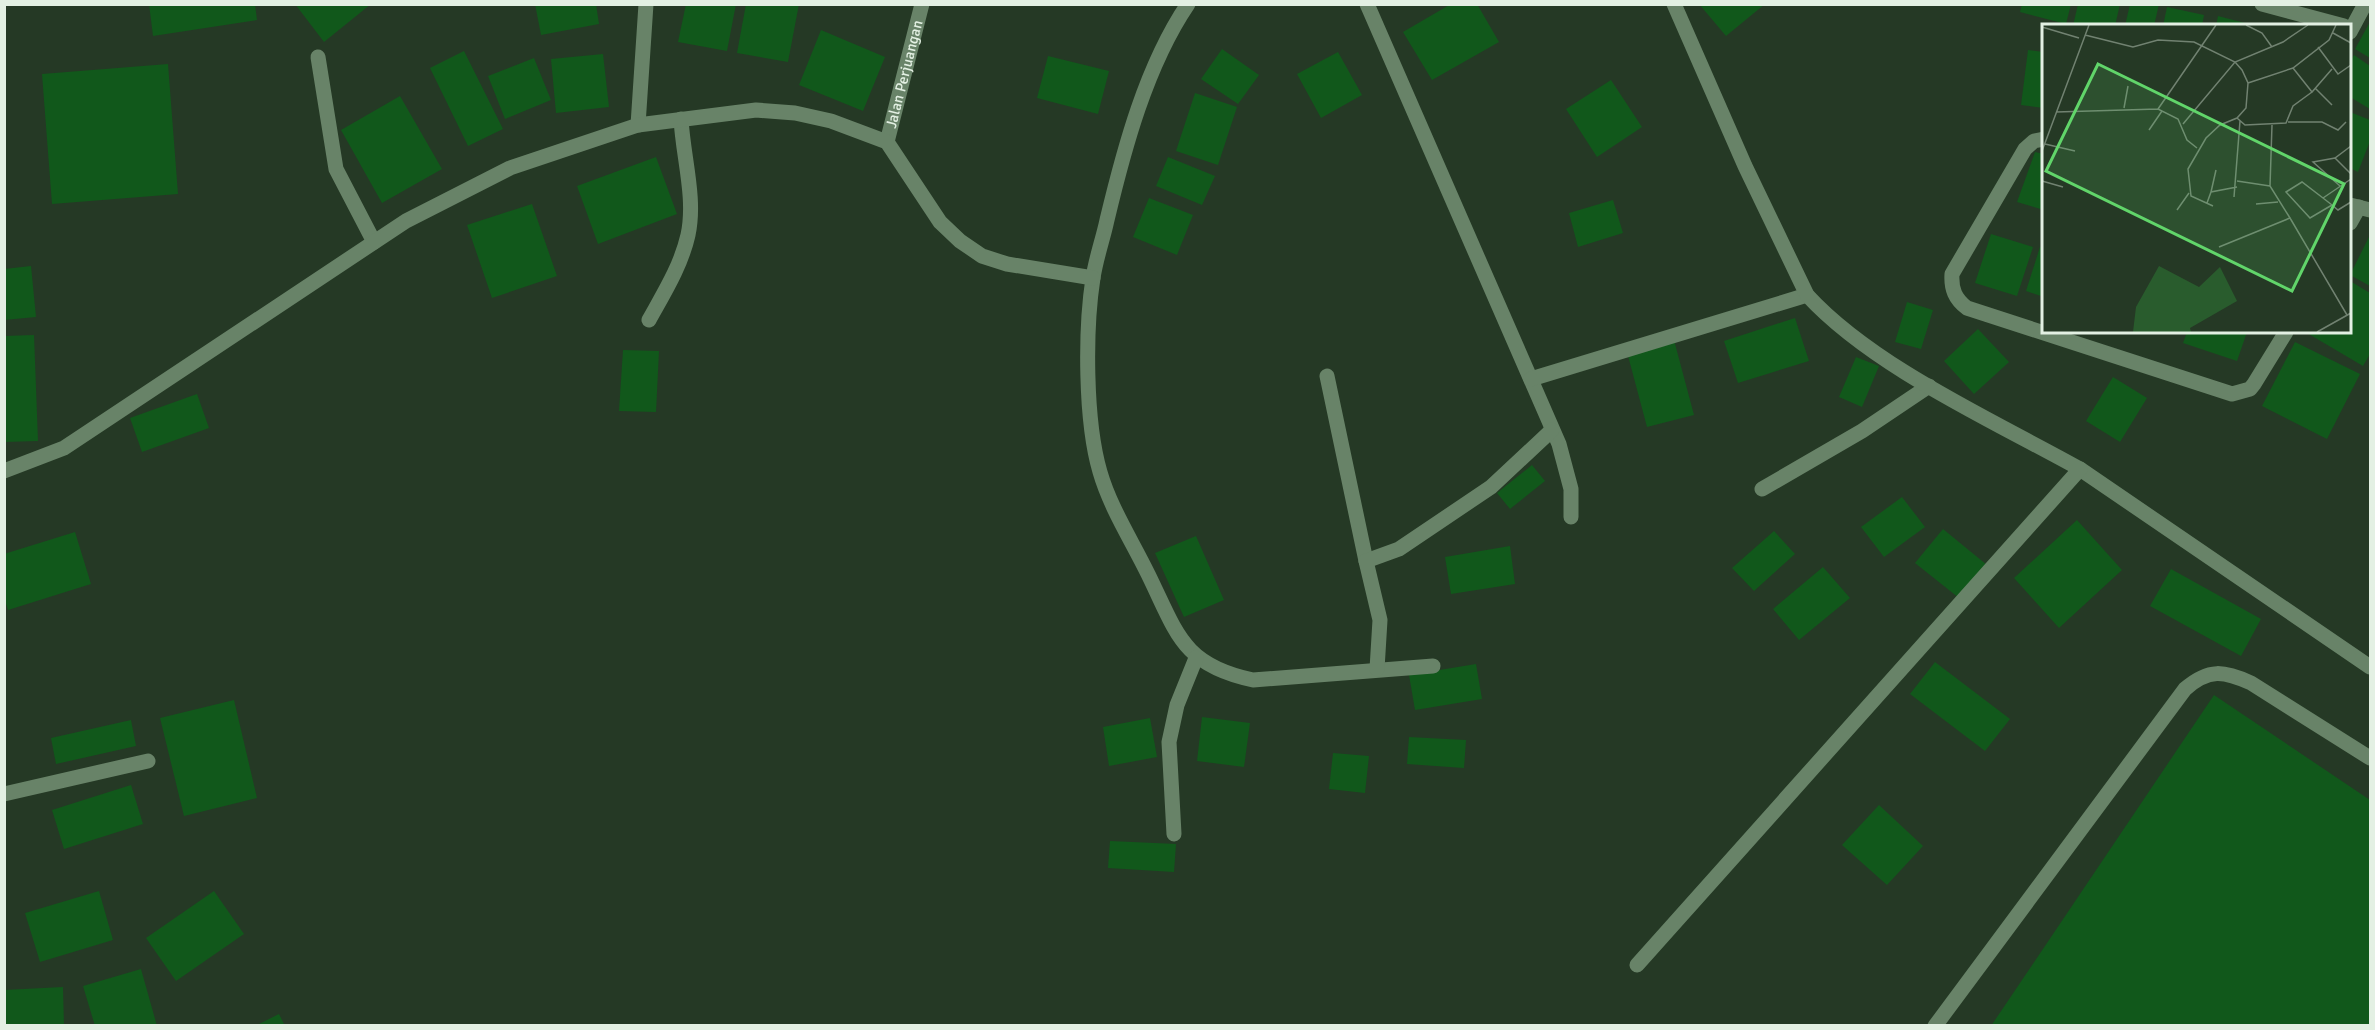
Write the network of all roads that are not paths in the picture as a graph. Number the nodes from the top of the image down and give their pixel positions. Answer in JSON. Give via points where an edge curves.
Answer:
{"nodes":[{"id":1,"x":646,"y":4,"type":"edge"},
{"id":2,"x":922,"y":4,"type":"edge"},
{"id":3,"x":1188,"y":4,"type":"edge"},
{"id":4,"x":1367,"y":4,"type":"edge"},
{"id":5,"x":1674,"y":4,"type":"edge"},
{"id":6,"x":2262,"y":4,"type":"edge"},
{"id":7,"x":2365,"y":4,"type":"edge"},
{"id":8,"x":2334,"y":24,"type":"edge"},
{"id":9,"x":2351,"y":25,"type":"edge"},
{"id":10,"x":318,"y":57,"type":"dead end"},
{"id":11,"x":681,"y":119,"type":"junction"},
{"id":12,"x":638,"y":125,"type":"junction"},
{"id":13,"x":2042,"y":139,"type":"edge"},
{"id":14,"x":887,"y":142,"type":"junction"},
{"id":15,"x":2360,"y":207,"type":"edge"},
{"id":16,"x":2351,"y":220,"type":"edge"},
{"id":17,"x":374,"y":242,"type":"junction"},
{"id":18,"x":1094,"y":278,"type":"junction"},
{"id":19,"x":1807,"y":295,"type":"junction"},
{"id":20,"x":649,"y":320,"type":"dead end"},
{"id":21,"x":2042,"y":332,"type":"edge"},
{"id":22,"x":2044,"y":333,"type":"edge"},
{"id":23,"x":2285,"y":333,"type":"edge"},
{"id":24,"x":1327,"y":376,"type":"dead end"},
{"id":25,"x":1531,"y":379,"type":"junction"},
{"id":26,"x":1929,"y":386,"type":"junction"},
{"id":27,"x":1552,"y":430,"type":"junction"},
{"id":28,"x":2080,"y":469,"type":"junction"},
{"id":29,"x":4,"y":471,"type":"edge"},
{"id":30,"x":1762,"y":489,"type":"dead end"},
{"id":31,"x":1571,"y":517,"type":"dead end"},
{"id":32,"x":1366,"y":561,"type":"junction"},
{"id":33,"x":1196,"y":658,"type":"junction"},
{"id":34,"x":1433,"y":666,"type":"dead end"},
{"id":35,"x":2370,"y":667,"type":"edge"},
{"id":36,"x":1377,"y":669,"type":"junction"},
{"id":37,"x":2370,"y":758,"type":"edge"},
{"id":38,"x":148,"y":761,"type":"dead end"},
{"id":39,"x":4,"y":794,"type":"edge"},
{"id":40,"x":1174,"y":834,"type":"dead end"},
{"id":41,"x":1637,"y":965,"type":"dead end"},
{"id":42,"x":1935,"y":1026,"type":"edge"}],
"edges":[{"from":1,"to":12,"type":"street"},
{"from":2,"to":14,"type":"street","name":"Jalan Perjuangan"},
{"from":3,"to":18,"type":"street","via":[[1149,81],[1121,165]]},
{"from":4,"to":25,"type":"street"},
{"from":5,"to":19,"type":"street"},
{"from":6,"to":8,"type":"street"},
{"from":7,"to":9,"type":"street"},
{"from":10,"to":17,"type":"street","via":[[336,169]]},
{"from":11,"to":12,"type":"street"},
{"from":11,"to":14,"type":"street","via":[[756,110],[795,113],[831,121]]},
{"from":11,"to":20,"type":"street","via":[[690,203],[688,235],[677,268]]},
{"from":12,"to":17,"type":"street","via":[[510,168],[406,221]]},
{"from":13,"to":21,"type":"street","via":[[2025,149],[1952,274],[1951,285],[1967,308]]},
{"from":14,"to":18,"type":"street","via":[[940,222],[975,251],[1007,264]]},
{"from":15,"to":16,"type":"street"},
{"from":17,"to":29,"type":"street","via":[[64,448]]},
{"from":18,"to":33,"type":"street","via":[[1090,374],[1092,431],[1100,472],[1177,633]]},
{"from":19,"to":25,"type":"street"},
{"from":19,"to":26,"type":"street","via":[[1874,351]]},
{"from":22,"to":23,"type":"street","via":[[2232,394],[2250,389]]},
{"from":24,"to":32,"type":"street"},
{"from":25,"to":27,"type":"street"},
{"from":26,"to":28,"type":"street"},
{"from":26,"to":30,"type":"street","via":[[1862,431]]},
{"from":27,"to":31,"type":"street","via":[[1571,489]]},
{"from":27,"to":32,"type":"street","via":[[1491,487],[1399,549]]},
{"from":28,"to":35,"type":"street"},
{"from":28,"to":41,"type":"street"},
{"from":32,"to":36,"type":"street","via":[[1380,620]]},
{"from":33,"to":36,"type":"street","via":[[1223,674],[1253,680]]},
{"from":33,"to":40,"type":"street","via":[[1177,705],[1169,742]]},
{"from":34,"to":36,"type":"street"},
{"from":37,"to":42,"type":"street","via":[[2230,673],[2198,678],[2185,689]]},
{"from":38,"to":39,"type":"street"}]}
